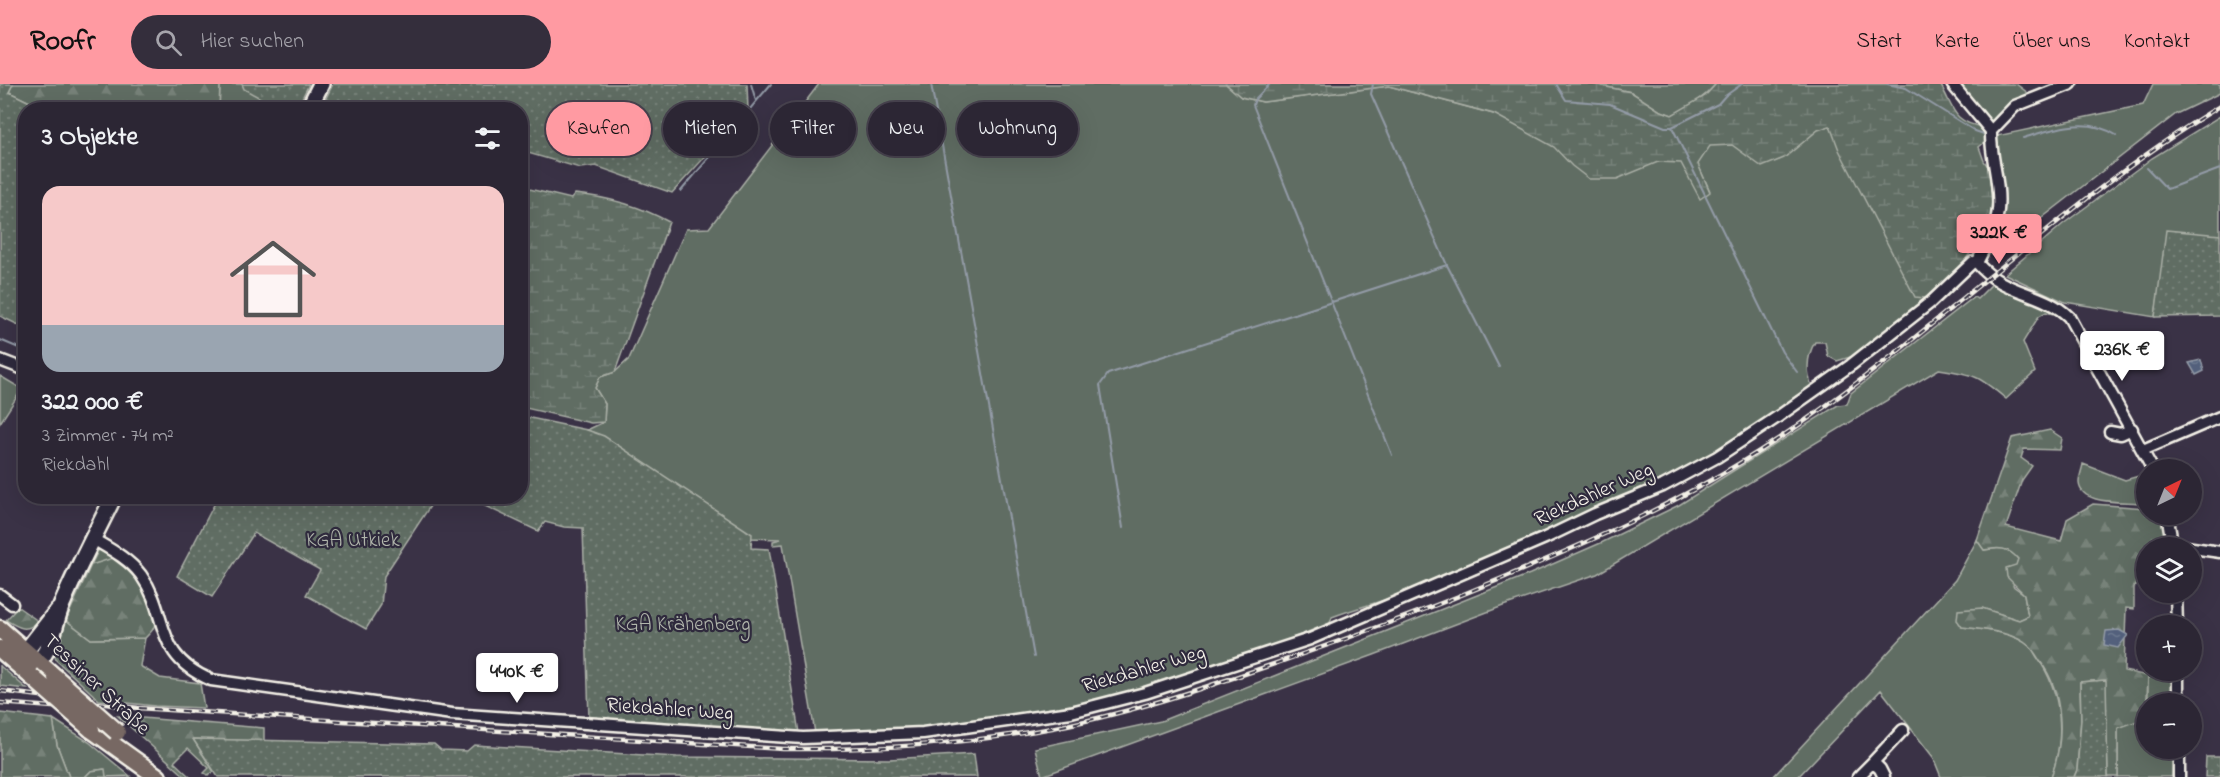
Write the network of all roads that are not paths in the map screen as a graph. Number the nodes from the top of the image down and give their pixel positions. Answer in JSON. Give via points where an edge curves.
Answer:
{"nodes":[{"id":1,"x":321,"y":84,"type":"edge"},
{"id":2,"x":1952,"y":84,"type":"edge"},
{"id":3,"x":2071,"y":84,"type":"edge"},
{"id":4,"x":312,"y":102,"type":"edge"},
{"id":5,"x":1991,"y":131,"type":"junction"},
{"id":6,"x":1977,"y":263,"type":"junction"},
{"id":7,"x":0,"y":360,"type":"edge"},
{"id":8,"x":18,"y":367,"type":"edge"},
{"id":9,"x":2220,"y":417,"type":"edge"},
{"id":10,"x":2132,"y":429,"type":"junction"},
{"id":11,"x":2110,"y":432,"type":"dead end"},
{"id":12,"x":2143,"y":450,"type":"junction"},
{"id":13,"x":2148,"y":459,"type":"edge"},
{"id":14,"x":110,"y":504,"type":"edge"},
{"id":15,"x":93,"y":539,"type":"junction"},
{"id":16,"x":2202,"y":550,"type":"edge"},
{"id":17,"x":2220,"y":552,"type":"edge"},
{"id":18,"x":0,"y":595,"type":"edge"},
{"id":19,"x":12,"y":604,"type":"dead end"},
{"id":20,"x":0,"y":629,"type":"edge"},
{"id":21,"x":0,"y":649,"type":"edge"},
{"id":22,"x":28,"y":665,"type":"junction"},
{"id":23,"x":1903,"y":730,"type":"dead end"},
{"id":24,"x":2179,"y":759,"type":"edge"},
{"id":25,"x":1873,"y":762,"type":"junction"},
{"id":26,"x":159,"y":777,"type":"edge"},
{"id":27,"x":1858,"y":777,"type":"edge"},
{"id":28,"x":1884,"y":777,"type":"edge"},
{"id":29,"x":2179,"y":777,"type":"edge"}],
"edges":[{"from":1,"to":4,"type":"main road"},
{"from":2,"to":5,"type":"street"},
{"from":3,"to":5,"type":"street","via":[[2015,106]]},
{"from":5,"to":6,"type":"street","name":"Riekdahler Weg","via":[[1998,211]]},
{"from":6,"to":10,"type":"street","via":[[1989,276],[2054,305],[2069,317]]},
{"from":6,"to":15,"type":"street","name":"Riekdahler Weg","via":[[1973,262],[1897,330],[1779,417],[1663,486],[1310,639],[1145,693],[1071,712],[988,725],[845,738],[762,736],[452,714],[211,680],[188,667],[174,652],[164,636],[152,596],[136,569]]},
{"from":7,"to":8,"type":"street"},
{"from":9,"to":12,"type":"street"},
{"from":10,"to":11,"type":"street","via":[[2121,434]]},
{"from":10,"to":12,"type":"street"},
{"from":12,"to":13,"type":"street"},
{"from":14,"to":15,"type":"main road"},
{"from":15,"to":22,"type":"main road"},
{"from":16,"to":17,"type":"street"},
{"from":18,"to":19,"type":"street"},
{"from":20,"to":22,"type":"main road","name":"Tessiner Straße"},
{"from":21,"to":22,"type":"main road","name":"Tessiner Straße"},
{"from":22,"to":26,"type":"main road","name":"Tessiner Straße","bridge":true,"via":[[91,729]]},
{"from":22,"to":26,"type":"main road","name":"Tessiner Straße","bridge":true,"via":[[56,678],[117,732]]},
{"from":23,"to":25,"type":"street"},
{"from":24,"to":29,"type":"street"},
{"from":25,"to":27,"type":"street"},
{"from":25,"to":28,"type":"street"}]}
